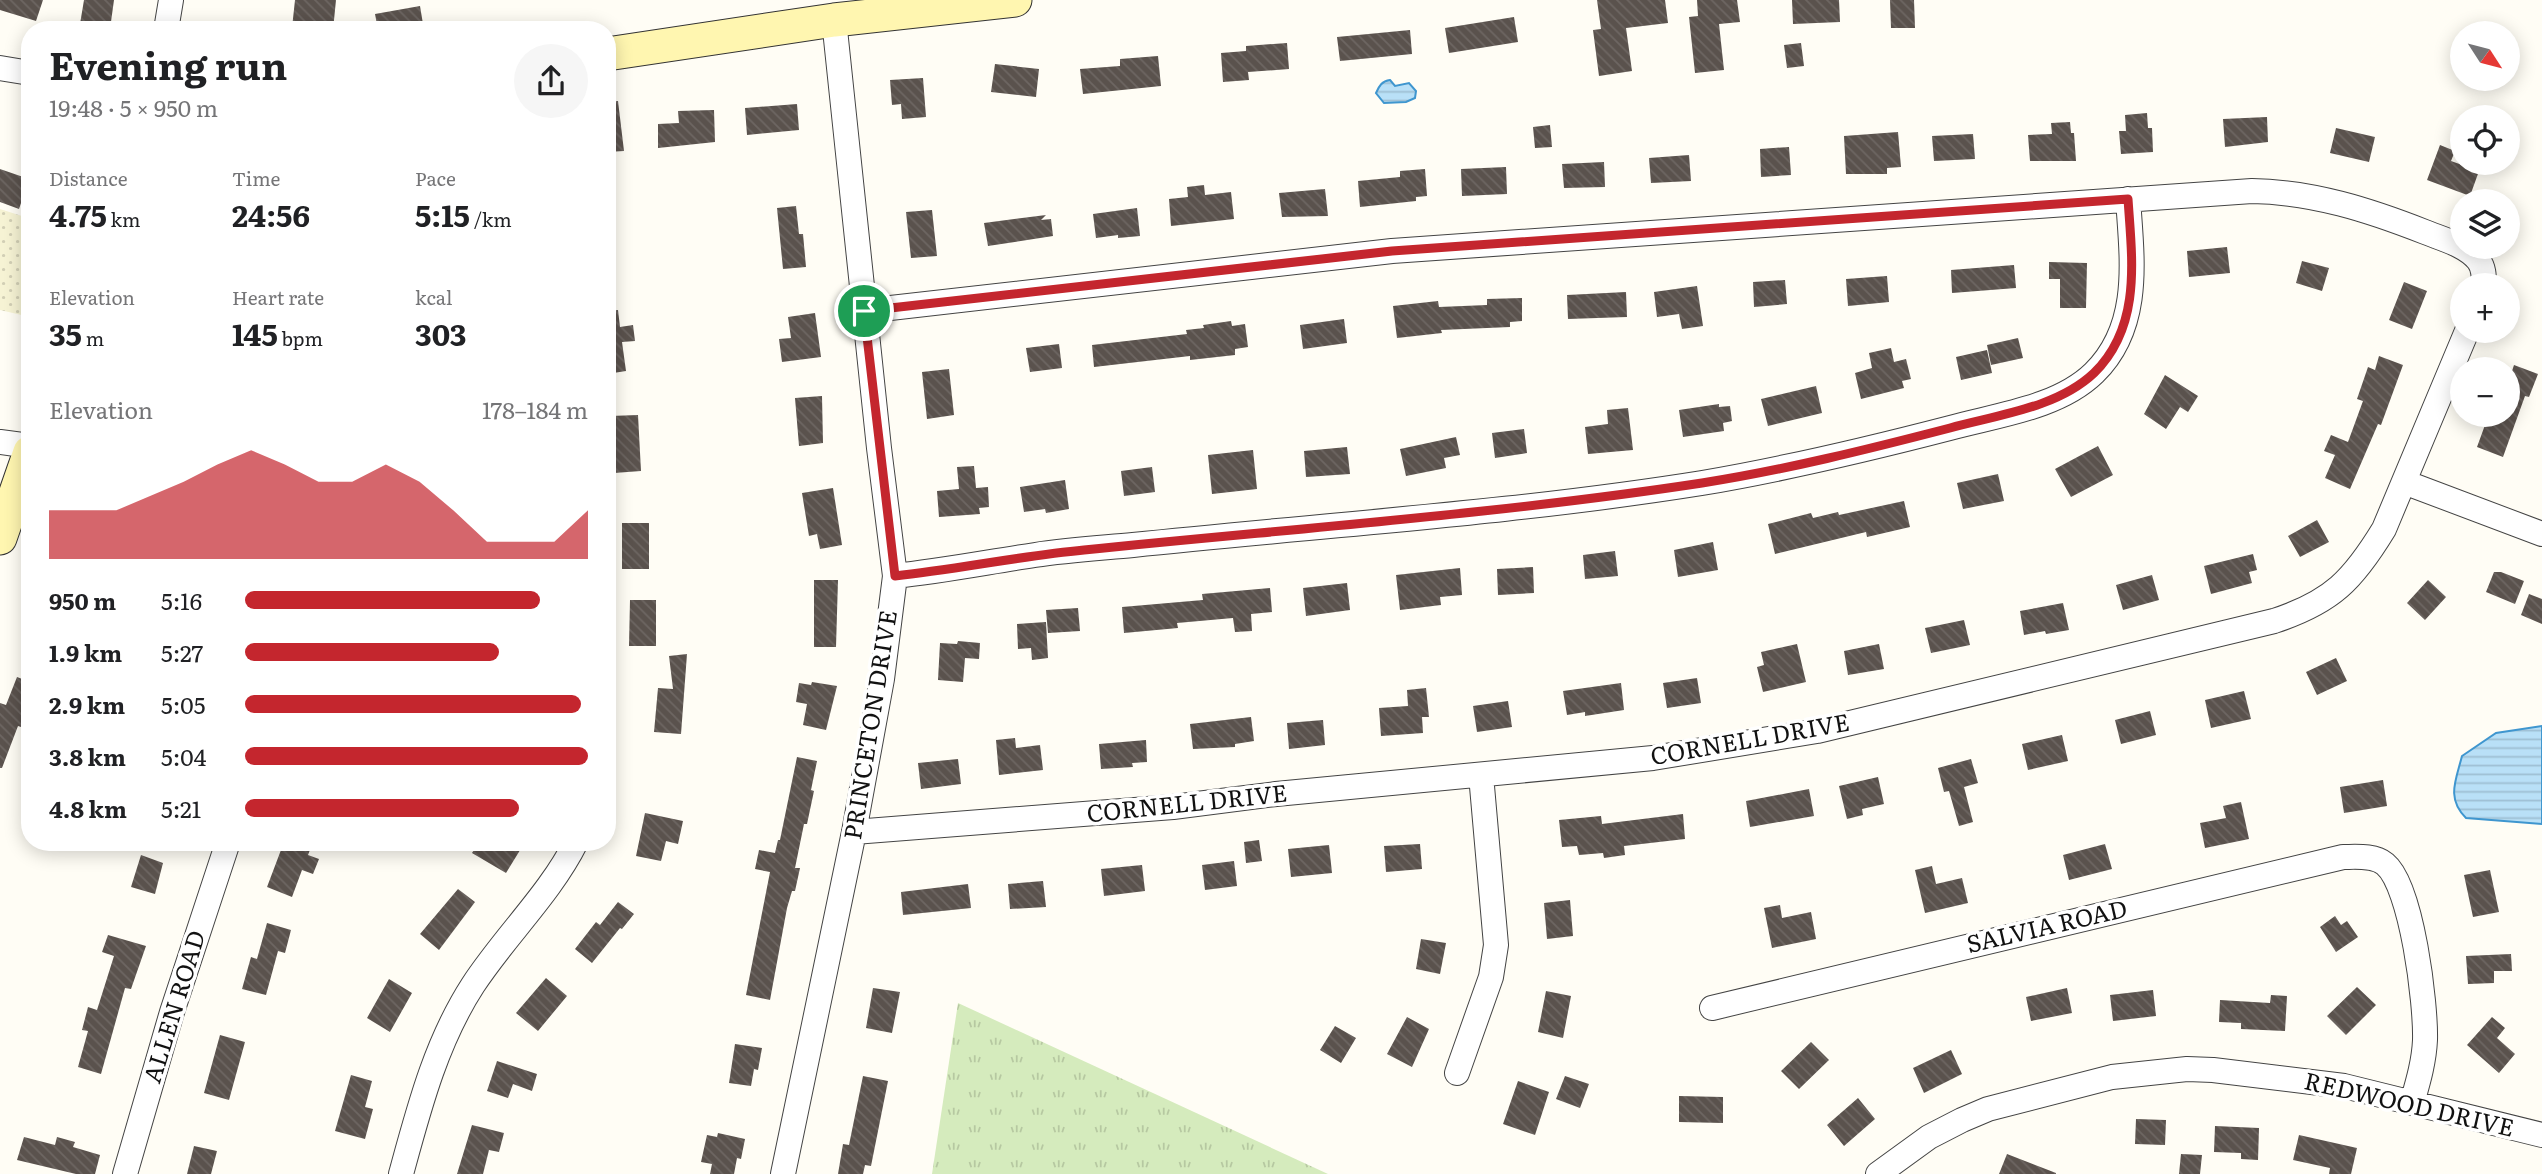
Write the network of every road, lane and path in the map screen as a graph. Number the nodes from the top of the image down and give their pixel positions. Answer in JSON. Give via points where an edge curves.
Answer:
{"nodes":[{"id":1,"x":171,"y":0,"type":"edge"},
{"id":2,"x":1015,"y":0,"type":"edge"},
{"id":3,"x":834,"y":20,"type":"junction"},
{"id":4,"x":168,"y":21,"type":"edge"},
{"id":5,"x":616,"y":53,"type":"edge"},
{"id":6,"x":0,"y":68,"type":"edge"},
{"id":7,"x":21,"y":72,"type":"edge"},
{"id":8,"x":2128,"y":199,"type":"junction"},
{"id":9,"x":2483,"y":273,"type":"edge"},
{"id":10,"x":864,"y":311,"type":"junction"},
{"id":11,"x":2463,"y":343,"type":"edge"},
{"id":12,"x":0,"y":442,"type":"edge"},
{"id":13,"x":21,"y":445,"type":"edge"},
{"id":14,"x":21,"y":478,"type":"edge"},
{"id":15,"x":2404,"y":482,"type":"junction"},
{"id":16,"x":2542,"y":534,"type":"edge"},
{"id":17,"x":0,"y":538,"type":"edge"},
{"id":18,"x":895,"y":576,"type":"junction"},
{"id":19,"x":1481,"y":775,"type":"junction"},
{"id":20,"x":855,"y":832,"type":"junction"},
{"id":21,"x":225,"y":851,"type":"edge"},
{"id":22,"x":571,"y":851,"type":"edge"},
{"id":23,"x":1712,"y":1008,"type":"dead end"},
{"id":24,"x":1457,"y":1073,"type":"dead end"},
{"id":25,"x":2412,"y":1103,"type":"junction"},
{"id":26,"x":2542,"y":1135,"type":"edge"},
{"id":27,"x":125,"y":1174,"type":"edge"},
{"id":28,"x":401,"y":1174,"type":"edge"},
{"id":29,"x":783,"y":1174,"type":"edge"},
{"id":30,"x":1878,"y":1174,"type":"edge"}],
"edges":[{"from":1,"to":4,"type":"street"},
{"from":2,"to":3,"type":"street"},
{"from":3,"to":5,"type":"street"},
{"from":3,"to":10,"type":"street","name":"PRINCETON DRIVE"},
{"from":6,"to":7,"type":"street"},
{"from":8,"to":9,"type":"street","via":[[2258,191],[2298,194],[2401,223],[2466,250],[2477,258]]},
{"from":8,"to":10,"type":"street","via":[[1392,251]]},
{"from":8,"to":18,"type":"street","via":[[2133,276],[2118,338],[2092,375],[2046,402],[1910,438],[1705,482],[1559,502],[1036,555]]},
{"from":10,"to":18,"type":"street","name":"PRINCETON DRIVE"},
{"from":11,"to":15,"type":"street","name":"CORNELL DRIVE"},
{"from":12,"to":13,"type":"street"},
{"from":14,"to":17,"type":"street"},
{"from":15,"to":16,"type":"street"},
{"from":15,"to":19,"type":"street","name":"CORNELL DRIVE","via":[[2385,529],[2355,573],[2316,605],[2281,619],[1805,733],[1654,758]]},
{"from":18,"to":20,"type":"street","name":"PRINCETON DRIVE"},
{"from":19,"to":20,"type":"street","name":"CORNELL DRIVE","via":[[1173,807]]},
{"from":19,"to":24,"type":"street","via":[[1496,945],[1491,977]]},
{"from":20,"to":29,"type":"street","name":"PRINCETON DRIVE"},
{"from":21,"to":27,"type":"street","name":"ALLEN ROAD"},
{"from":22,"to":28,"type":"street","via":[[459,1008],[438,1049]]},
{"from":23,"to":25,"type":"street","name":"SALVIA ROAD","via":[[2343,857],[2371,857],[2383,862],[2396,879],[2418,965],[2425,1039]]},
{"from":25,"to":26,"type":"street","name":"REDWOOD DRIVE"},
{"from":25,"to":30,"type":"street","name":"REDWOOD DRIVE","via":[[2318,1081],[2213,1070],[2137,1073],[2064,1088],[1962,1120]]}]}
